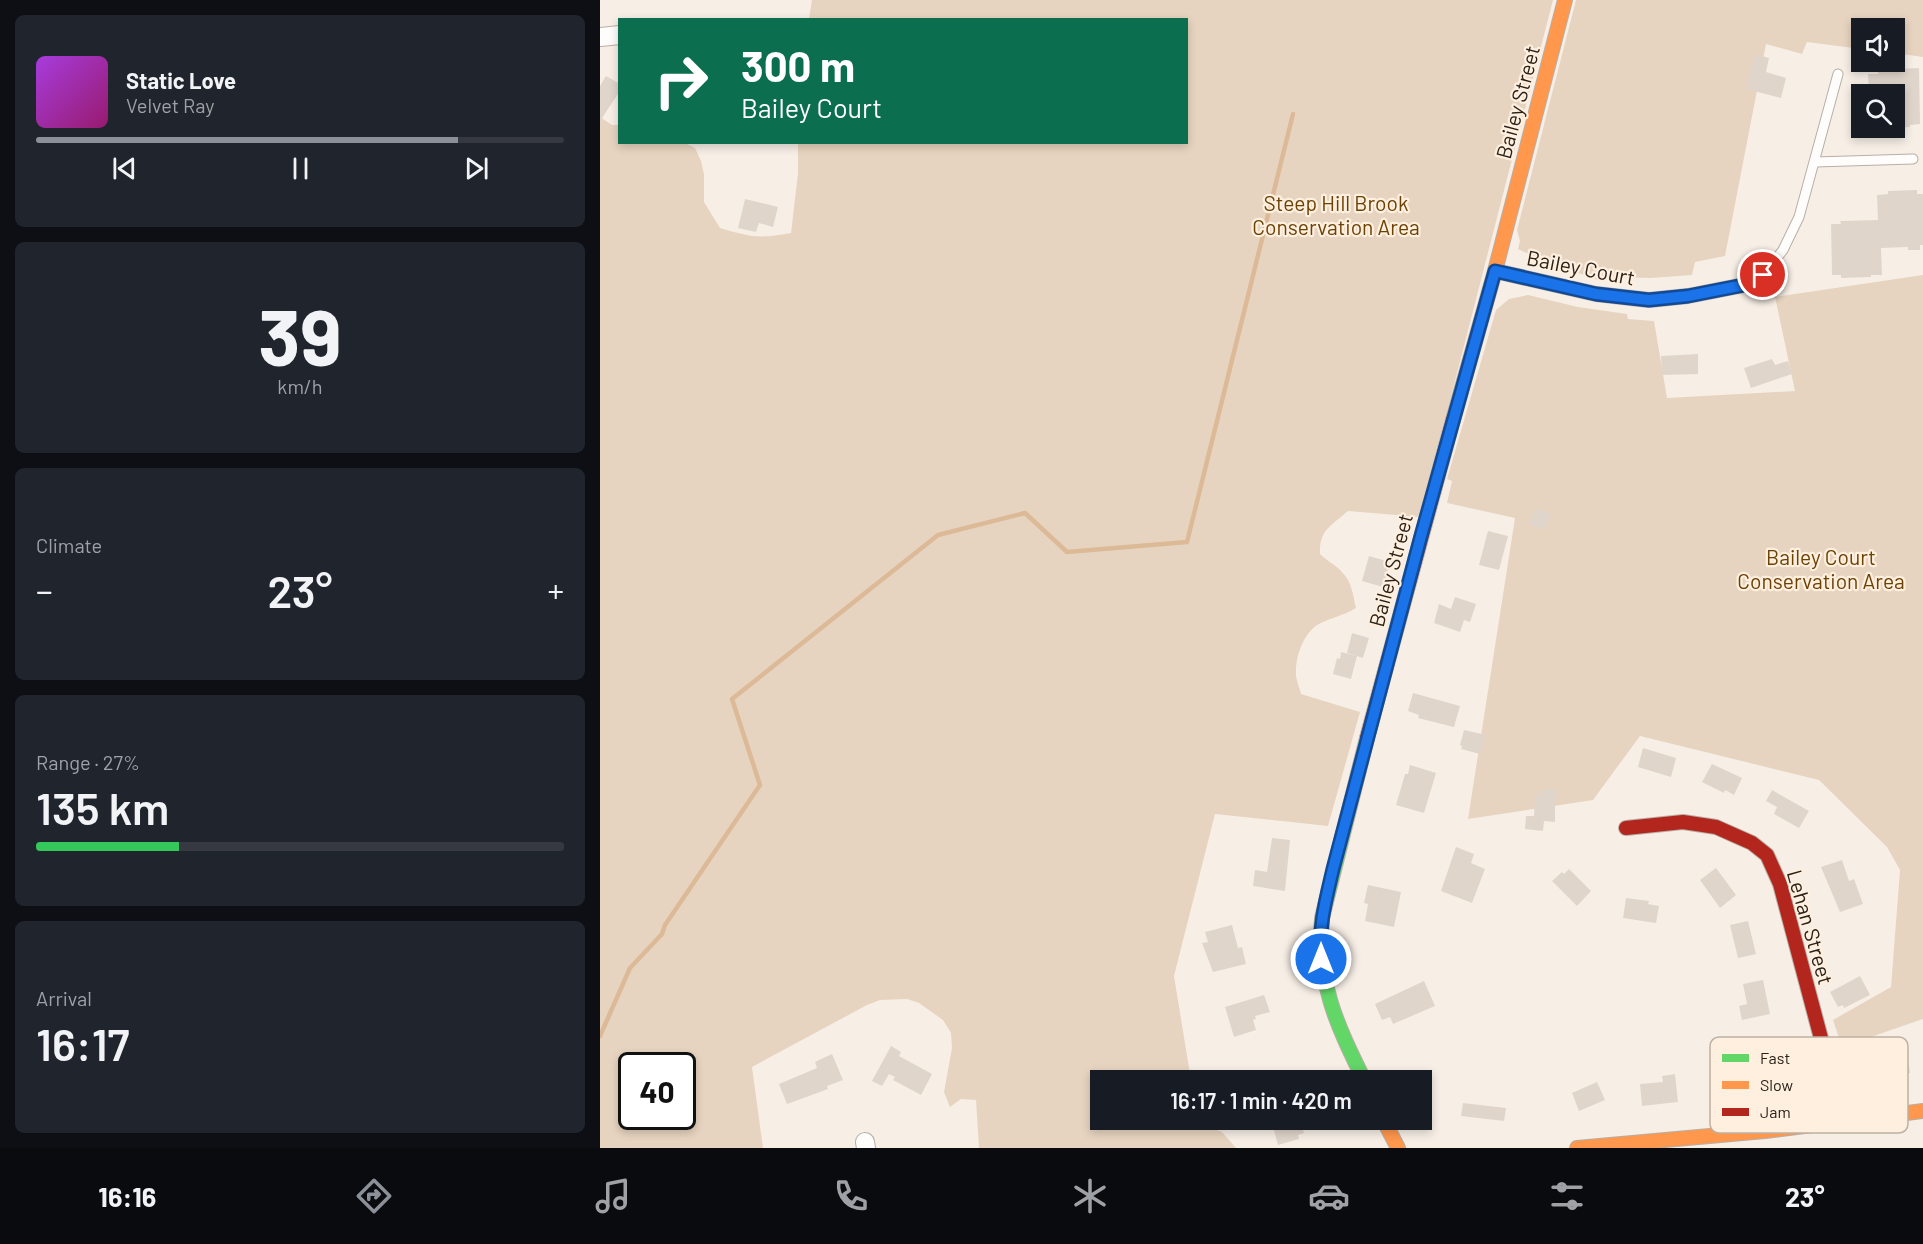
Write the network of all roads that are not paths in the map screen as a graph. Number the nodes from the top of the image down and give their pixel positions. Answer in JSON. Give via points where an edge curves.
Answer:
{"nodes":[{"id":1,"x":1565,"y":0,"type":"edge"},
{"id":2,"x":618,"y":36,"type":"edge"},
{"id":3,"x":600,"y":37,"type":"edge"},
{"id":4,"x":1838,"y":74,"type":"dead end"},
{"id":5,"x":1913,"y":159,"type":"dead end"},
{"id":6,"x":1815,"y":162,"type":"junction"},
{"id":7,"x":1495,"y":271,"type":"junction"},
{"id":8,"x":1763,"y":275,"type":"joint"},
{"id":9,"x":1626,"y":828,"type":"dead end"},
{"id":10,"x":1821,"y":1037,"type":"edge"},
{"id":11,"x":1359,"y":1070,"type":"edge"},
{"id":12,"x":1923,"y":1111,"type":"edge"},
{"id":13,"x":1908,"y":1113,"type":"edge"},
{"id":14,"x":1389,"y":1130,"type":"edge"},
{"id":15,"x":1792,"y":1133,"type":"edge"},
{"id":16,"x":1766,"y":1139,"type":"edge"},
{"id":17,"x":1398,"y":1148,"type":"edge"},
{"id":18,"x":1577,"y":1148,"type":"edge"}],
"edges":[{"from":1,"to":7,"type":"street","name":"Bailey Street"},
{"from":2,"to":3,"type":"street"},
{"from":4,"to":6,"type":"lane"},
{"from":5,"to":6,"type":"lane"},
{"from":6,"to":8,"type":"lane","via":[[1795,225],[1783,250]]},
{"from":7,"to":8,"type":"street","name":"Bailey Court","via":[[1596,294],[1649,300],[1749,284]]},
{"from":7,"to":11,"type":"street","name":"Bailey Street","via":[[1421,536],[1322,918],[1319,942],[1324,985]]},
{"from":9,"to":10,"type":"street","name":"Lehan Street","via":[[1683,822],[1716,827],[1752,843],[1767,855],[1780,884]]},
{"from":12,"to":13,"type":"street"},
{"from":14,"to":17,"type":"street"},
{"from":15,"to":16,"type":"street"},
{"from":16,"to":18,"type":"street"}]}
